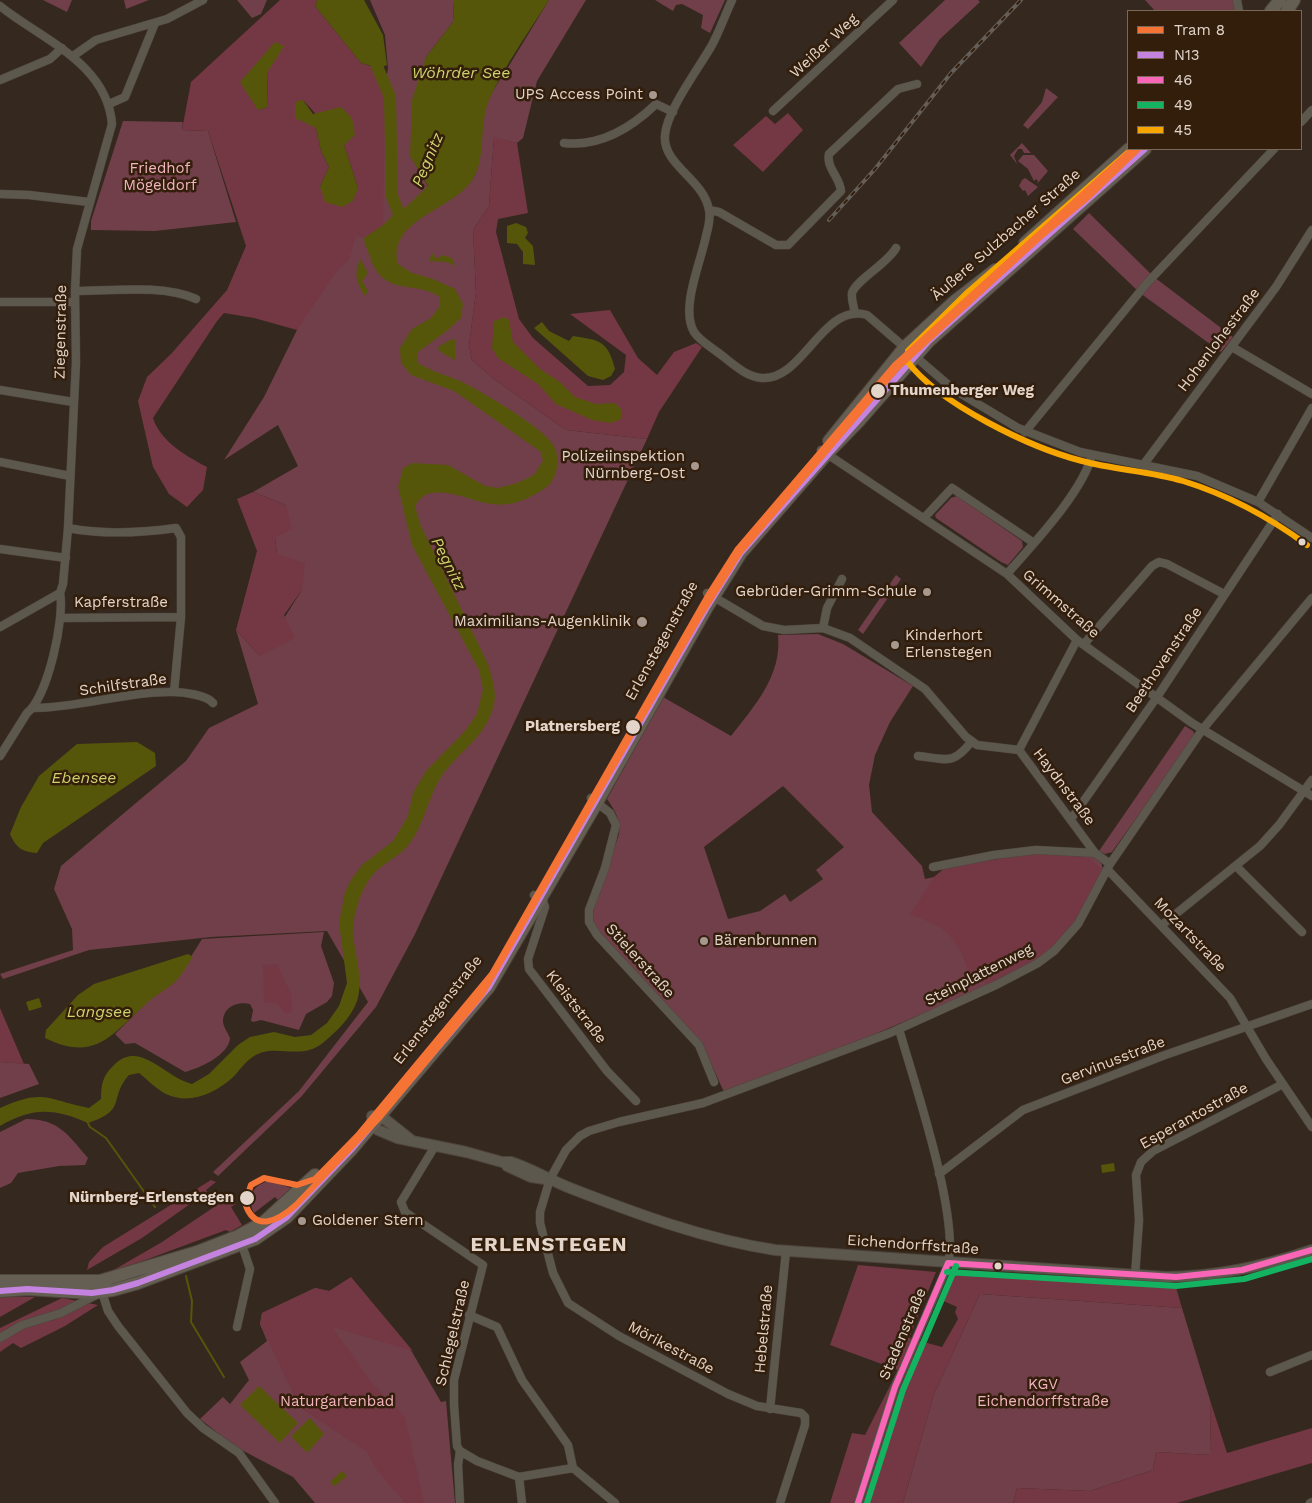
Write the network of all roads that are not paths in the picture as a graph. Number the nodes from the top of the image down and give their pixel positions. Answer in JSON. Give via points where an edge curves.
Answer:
{"nodes":[{"id":1,"x":203,"y":0,"type":"edge"},
{"id":2,"x":732,"y":0,"type":"edge"},
{"id":3,"x":893,"y":0,"type":"edge"},
{"id":4,"x":1280,"y":0,"type":"edge"},
{"id":5,"x":0,"y":6,"type":"edge"},
{"id":6,"x":1272,"y":10,"type":"edge"},
{"id":7,"x":155,"y":23,"type":"junction"},
{"id":8,"x":62,"y":48,"type":"junction"},
{"id":9,"x":73,"y":56,"type":"junction"},
{"id":10,"x":0,"y":80,"type":"edge"},
{"id":11,"x":917,"y":84,"type":"dead end"},
{"id":12,"x":109,"y":104,"type":"junction"},
{"id":13,"x":1312,"y":110,"type":"edge"},
{"id":14,"x":773,"y":111,"type":"dead end"},
{"id":15,"x":673,"y":112,"type":"junction"},
{"id":16,"x":1302,"y":121,"type":"edge"},
{"id":17,"x":564,"y":143,"type":"dead end"},
{"id":18,"x":1128,"y":150,"type":"edge"},
{"id":19,"x":1144,"y":150,"type":"edge"},
{"id":20,"x":1273,"y":150,"type":"edge"},
{"id":21,"x":0,"y":194,"type":"edge"},
{"id":22,"x":89,"y":202,"type":"junction"},
{"id":23,"x":709,"y":210,"type":"junction"},
{"id":24,"x":1312,"y":230,"type":"edge"},
{"id":25,"x":896,"y":248,"type":"dead end"},
{"id":26,"x":75,"y":291,"type":"junction"},
{"id":27,"x":196,"y":299,"type":"dead end"},
{"id":28,"x":0,"y":302,"type":"edge"},
{"id":29,"x":75,"y":302,"type":"junction"},
{"id":30,"x":855,"y":313,"type":"junction"},
{"id":31,"x":905,"y":347,"type":"junction"},
{"id":32,"x":1232,"y":347,"type":"junction"},
{"id":33,"x":915,"y":357,"type":"junction"},
{"id":34,"x":0,"y":390,"type":"edge"},
{"id":35,"x":1312,"y":394,"type":"edge"},
{"id":36,"x":74,"y":402,"type":"junction"},
{"id":37,"x":1311,"y":411,"type":"edge"},
{"id":38,"x":1025,"y":432,"type":"junction"},
{"id":39,"x":824,"y":452,"type":"junction"},
{"id":40,"x":1092,"y":455,"type":"junction"},
{"id":41,"x":0,"y":462,"type":"edge"},
{"id":42,"x":1144,"y":464,"type":"junction"},
{"id":43,"x":70,"y":476,"type":"junction"},
{"id":44,"x":1258,"y":502,"type":"junction"},
{"id":45,"x":1278,"y":514,"type":"junction"},
{"id":46,"x":924,"y":518,"type":"junction"},
{"id":47,"x":68,"y":528,"type":"junction"},
{"id":48,"x":1312,"y":538,"type":"edge"},
{"id":49,"x":1034,"y":542,"type":"junction"},
{"id":50,"x":0,"y":549,"type":"edge"},
{"id":51,"x":66,"y":558,"type":"junction"},
{"id":52,"x":1007,"y":574,"type":"junction"},
{"id":53,"x":842,"y":579,"type":"dead end"},
{"id":54,"x":60,"y":592,"type":"junction"},
{"id":55,"x":1224,"y":594,"type":"junction"},
{"id":56,"x":710,"y":595,"type":"junction"},
{"id":57,"x":1312,"y":598,"type":"edge"},
{"id":58,"x":181,"y":617,"type":"junction"},
{"id":59,"x":61,"y":618,"type":"junction"},
{"id":60,"x":0,"y":627,"type":"edge"},
{"id":61,"x":823,"y":628,"type":"junction"},
{"id":62,"x":1077,"y":640,"type":"junction"},
{"id":63,"x":1084,"y":644,"type":"junction"},
{"id":64,"x":174,"y":692,"type":"junction"},
{"id":65,"x":1157,"y":697,"type":"junction"},
{"id":66,"x":213,"y":703,"type":"dead end"},
{"id":67,"x":34,"y":708,"type":"junction"},
{"id":68,"x":1202,"y":730,"type":"junction"},
{"id":69,"x":972,"y":741,"type":"junction"},
{"id":70,"x":1019,"y":750,"type":"junction"},
{"id":71,"x":0,"y":756,"type":"edge"},
{"id":72,"x":918,"y":756,"type":"dead end"},
{"id":73,"x":1312,"y":780,"type":"edge"},
{"id":74,"x":1304,"y":792,"type":"junction"},
{"id":75,"x":1312,"y":796,"type":"edge"},
{"id":76,"x":594,"y":800,"type":"junction"},
{"id":77,"x":1071,"y":819,"type":"junction"},
{"id":78,"x":1096,"y":853,"type":"junction"},
{"id":79,"x":1108,"y":866,"type":"junction"},
{"id":80,"x":1237,"y":867,"type":"junction"},
{"id":81,"x":932,"y":868,"type":"dead end"},
{"id":82,"x":537,"y":896,"type":"junction"},
{"id":83,"x":1162,"y":925,"type":"junction"},
{"id":84,"x":1302,"y":932,"type":"dead end"},
{"id":85,"x":1312,"y":1004,"type":"edge"},
{"id":86,"x":1247,"y":1025,"type":"junction"},
{"id":87,"x":899,"y":1029,"type":"junction"},
{"id":88,"x":714,"y":1082,"type":"dead end"},
{"id":89,"x":1283,"y":1084,"type":"junction"},
{"id":90,"x":636,"y":1101,"type":"dead end"},
{"id":91,"x":375,"y":1119,"type":"junction"},
{"id":92,"x":1312,"y":1127,"type":"edge"},
{"id":93,"x":435,"y":1146,"type":"junction"},
{"id":94,"x":939,"y":1174,"type":"junction"},
{"id":95,"x":550,"y":1179,"type":"junction"},
{"id":96,"x":240,"y":1240,"type":"junction"},
{"id":97,"x":1312,"y":1250,"type":"edge"},
{"id":98,"x":786,"y":1251,"type":"junction"},
{"id":99,"x":948,"y":1262,"type":"junction"},
{"id":100,"x":1135,"y":1276,"type":"junction"},
{"id":101,"x":0,"y":1281,"type":"edge"},
{"id":102,"x":101,"y":1286,"type":"junction"},
{"id":103,"x":0,"y":1291,"type":"edge"},
{"id":104,"x":469,"y":1315,"type":"junction"},
{"id":105,"x":237,"y":1327,"type":"dead end"},
{"id":106,"x":0,"y":1338,"type":"edge"},
{"id":107,"x":1312,"y":1356,"type":"edge"},
{"id":108,"x":1270,"y":1372,"type":"dead end"},
{"id":109,"x":770,"y":1409,"type":"junction"},
{"id":110,"x":460,"y":1451,"type":"junction"},
{"id":111,"x":573,"y":1468,"type":"junction"},
{"id":112,"x":519,"y":1477,"type":"junction"},
{"id":113,"x":275,"y":1503,"type":"edge"},
{"id":114,"x":460,"y":1503,"type":"edge"},
{"id":115,"x":522,"y":1503,"type":"edge"},
{"id":116,"x":615,"y":1503,"type":"edge"},
{"id":117,"x":780,"y":1503,"type":"edge"},
{"id":118,"x":858,"y":1503,"type":"edge"}],
"edges":[{"from":1,"to":7,"type":"street"},
{"from":2,"to":15,"type":"street","via":[[712,44]]},
{"from":3,"to":14,"type":"street","name":"Weißer Weg"},
{"from":4,"to":6,"type":"main road"},
{"from":5,"to":8,"type":"street"},
{"from":7,"to":9,"type":"street","via":[[96,40]]},
{"from":7,"to":12,"type":"street","via":[[125,97]]},
{"from":8,"to":9,"type":"street"},
{"from":8,"to":10,"type":"street","via":[[50,59]]},
{"from":9,"to":12,"type":"street","via":[[96,82]]},
{"from":11,"to":23,"type":"street","via":[[898,89],[828,154],[830,166],[840,180],[841,191],[788,245],[776,245],[719,212]]},
{"from":12,"to":22,"type":"street","name":"Ziegenstraße","via":[[112,124]]},
{"from":13,"to":16,"type":"street"},
{"from":15,"to":17,"type":"street","via":[[656,104],[620,133],[585,143]]},
{"from":15,"to":23,"type":"street","via":[[665,136],[669,154],[701,189]]},
{"from":18,"to":31,"type":"main road","name":"Äußere Sulzbacher Straße"},
{"from":19,"to":33,"type":"main road","name":"Äußere Sulzbacher Straße","via":[[986,288]]},
{"from":20,"to":38,"type":"street","via":[[1146,283]]},
{"from":21,"to":22,"type":"street"},
{"from":22,"to":26,"type":"street","name":"Ziegenstraße","via":[[77,249]]},
{"from":23,"to":30,"type":"street","via":[[689,315],[695,332],[702,340],[743,371],[762,378],[780,374],[832,325]]},
{"from":24,"to":32,"type":"street","name":"Hohenlohestraße"},
{"from":25,"to":30,"type":"street","via":[[891,257],[855,289],[852,300]]},
{"from":26,"to":27,"type":"street","via":[[183,293]]},
{"from":26,"to":29,"type":"street","name":"Ziegenstraße"},
{"from":28,"to":29,"type":"street"},
{"from":29,"to":36,"type":"street","name":"Ziegenstraße"},
{"from":30,"to":31,"type":"street","via":[[873,319]]},
{"from":31,"to":33,"type":"street"},
{"from":31,"to":39,"type":"main road","name":"Erlenstegenstraße"},
{"from":32,"to":35,"type":"street"},
{"from":32,"to":42,"type":"street","name":"Hohenlohestraße"},
{"from":33,"to":38,"type":"street","via":[[957,392]]},
{"from":33,"to":39,"type":"main road","name":"Erlenstegenstraße","via":[[866,414]]},
{"from":34,"to":36,"type":"street"},
{"from":36,"to":43,"type":"street","name":"Ziegenstraße"},
{"from":37,"to":44,"type":"street"},
{"from":38,"to":40,"type":"street"},
{"from":39,"to":46,"type":"street","name":"Grimmstraße"},
{"from":39,"to":56,"type":"main road","name":"Erlenstegenstraße","via":[[742,542]]},
{"from":40,"to":42,"type":"street"},
{"from":40,"to":49,"type":"street","via":[[1082,478]]},
{"from":41,"to":43,"type":"street"},
{"from":42,"to":44,"type":"street","via":[[1197,476]]},
{"from":43,"to":47,"type":"street","name":"Ziegenstraße"},
{"from":44,"to":45,"type":"street"},
{"from":45,"to":48,"type":"street"},
{"from":45,"to":55,"type":"street","name":"Beethovenstraße"},
{"from":46,"to":49,"type":"street","via":[[952,488]]},
{"from":46,"to":52,"type":"street","name":"Grimmstraße"},
{"from":47,"to":51,"type":"street","name":"Ziegenstraße"},
{"from":47,"to":58,"type":"street","via":[[88,532],[142,533],[176,528],[180,537]]},
{"from":49,"to":52,"type":"street"},
{"from":50,"to":51,"type":"street"},
{"from":51,"to":54,"type":"street","name":"Ziegenstraße"},
{"from":52,"to":62,"type":"street","name":"Grimmstraße"},
{"from":53,"to":61,"type":"street","via":[[827,608]]},
{"from":54,"to":59,"type":"street","name":"Ziegenstraße"},
{"from":54,"to":60,"type":"street"},
{"from":55,"to":63,"type":"street","via":[[1166,564],[1156,563]]},
{"from":55,"to":65,"type":"street","name":"Beethovenstraße"},
{"from":56,"to":61,"type":"street","via":[[750,620],[770,628]]},
{"from":56,"to":76,"type":"main road","name":"Erlenstegenstraße"},
{"from":57,"to":68,"type":"street","name":"Steinplattenweg"},
{"from":58,"to":59,"type":"street","name":"Kapferstraße"},
{"from":58,"to":64,"type":"street"},
{"from":59,"to":67,"type":"street","name":"Ziegenstraße","via":[[52,660]]},
{"from":61,"to":69,"type":"street","via":[[850,638],[916,681]]},
{"from":62,"to":63,"type":"street","name":"Grimmstraße"},
{"from":62,"to":70,"type":"street","name":"Haydnstraße"},
{"from":63,"to":65,"type":"street","name":"Grimmstraße"},
{"from":64,"to":66,"type":"street","name":"Schilfstraße"},
{"from":64,"to":67,"type":"street","name":"Schilfstraße"},
{"from":65,"to":68,"type":"street","name":"Grimmstraße"},
{"from":65,"to":77,"type":"street","name":"Beethovenstraße"},
{"from":67,"to":71,"type":"street","name":"Ziegenstraße","via":[[27,713]]},
{"from":68,"to":74,"type":"street","name":"Grimmstraße"},
{"from":68,"to":79,"type":"street","name":"Steinplattenweg"},
{"from":69,"to":70,"type":"street","via":[[984,747]]},
{"from":69,"to":72,"type":"street","via":[[951,760]]},
{"from":70,"to":77,"type":"street","name":"Haydnstraße"},
{"from":73,"to":74,"type":"street"},
{"from":74,"to":75,"type":"street","name":"Grimmstraße"},
{"from":74,"to":80,"type":"street","via":[[1280,825]]},
{"from":76,"to":82,"type":"main road","name":"Erlenstegenstraße"},
{"from":76,"to":88,"type":"street","name":"Stielerstraße","via":[[612,816],[616,830],[589,910],[589,922],[597,936],[700,1046]]},
{"from":77,"to":78,"type":"street","name":"Haydnstraße"},
{"from":78,"to":79,"type":"street","name":"Haydnstraße"},
{"from":78,"to":81,"type":"street","via":[[1036,850]]},
{"from":79,"to":83,"type":"street","name":"Mozartstraße"},
{"from":79,"to":87,"type":"street","name":"Steinplattenweg","via":[[1078,924],[1054,951],[1019,974]]},
{"from":80,"to":83,"type":"street"},
{"from":80,"to":84,"type":"street"},
{"from":82,"to":90,"type":"street","name":"Kleiststraße","via":[[545,907],[528,959],[529,968],[607,1071]]},
{"from":82,"to":91,"type":"main road","name":"Erlenstegenstraße","via":[[479,989]]},
{"from":83,"to":86,"type":"street","name":"Mozartstraße","via":[[1218,984]]},
{"from":85,"to":86,"type":"street","name":"Gervinusstraße"},
{"from":86,"to":89,"type":"street","name":"Mozartstraße"},
{"from":86,"to":94,"type":"street","name":"Gervinusstraße","via":[[1023,1110]]},
{"from":87,"to":94,"type":"street"},
{"from":87,"to":95,"type":"street","name":"Steinplattenweg","via":[[703,1104],[589,1131],[566,1150]]},
{"from":89,"to":92,"type":"street","name":"Mozartstraße"},
{"from":89,"to":100,"type":"street","name":"Esperantostraße","via":[[1153,1151],[1140,1162],[1136,1175],[1139,1220]]},
{"from":91,"to":93,"type":"street","name":"Eichendorffstraße","via":[[411,1140]]},
{"from":91,"to":96,"type":"main road","name":"Erlenstegenstraße","via":[[342,1154],[276,1213]]},
{"from":93,"to":95,"type":"street","name":"Eichendorffstraße","via":[[502,1162],[531,1177]]},
{"from":93,"to":104,"type":"street","name":"Schlegelstraße","via":[[401,1202],[405,1212],[483,1266]]},
{"from":94,"to":99,"type":"street","via":[[948,1225]]},
{"from":95,"to":98,"type":"street","name":"Eichendorffstraße","via":[[685,1230],[744,1245]]},
{"from":95,"to":109,"type":"street","name":"Mörikestraße","via":[[540,1223],[553,1273],[568,1303],[619,1336],[728,1394]]},
{"from":96,"to":102,"type":"main road","name":"Erlenstegenstraße"},
{"from":96,"to":105,"type":"street","via":[[250,1269]]},
{"from":97,"to":100,"type":"street","name":"Eichendorffstraße","via":[[1269,1264],[1228,1272],[1176,1277]]},
{"from":98,"to":99,"type":"street","name":"Eichendorffstraße"},
{"from":98,"to":109,"type":"street","name":"Hebelstraße"},
{"from":99,"to":100,"type":"street","name":"Eichendorffstraße"},
{"from":99,"to":118,"type":"street","name":"Stadenstraße","via":[[895,1387]]},
{"from":101,"to":102,"type":"main road","name":"Erlenstegenstraße"},
{"from":102,"to":103,"type":"main road","name":"Erlenstegenstraße"},
{"from":102,"to":106,"type":"street","via":[[61,1313],[22,1325]]},
{"from":102,"to":113,"type":"street","via":[[113,1320],[182,1407],[203,1428],[239,1453]]},
{"from":104,"to":110,"type":"street","name":"Schlegelstraße","via":[[454,1380],[457,1446]]},
{"from":104,"to":111,"type":"street","via":[[497,1327],[522,1380],[568,1445]]},
{"from":107,"to":108,"type":"street"},
{"from":109,"to":117,"type":"street","name":"Mörikestraße","via":[[801,1413],[805,1417]]},
{"from":110,"to":112,"type":"street"},
{"from":110,"to":114,"type":"street","name":"Schlegelstraße"},
{"from":111,"to":112,"type":"street"},
{"from":111,"to":116,"type":"street"},
{"from":112,"to":115,"type":"street"}]}
